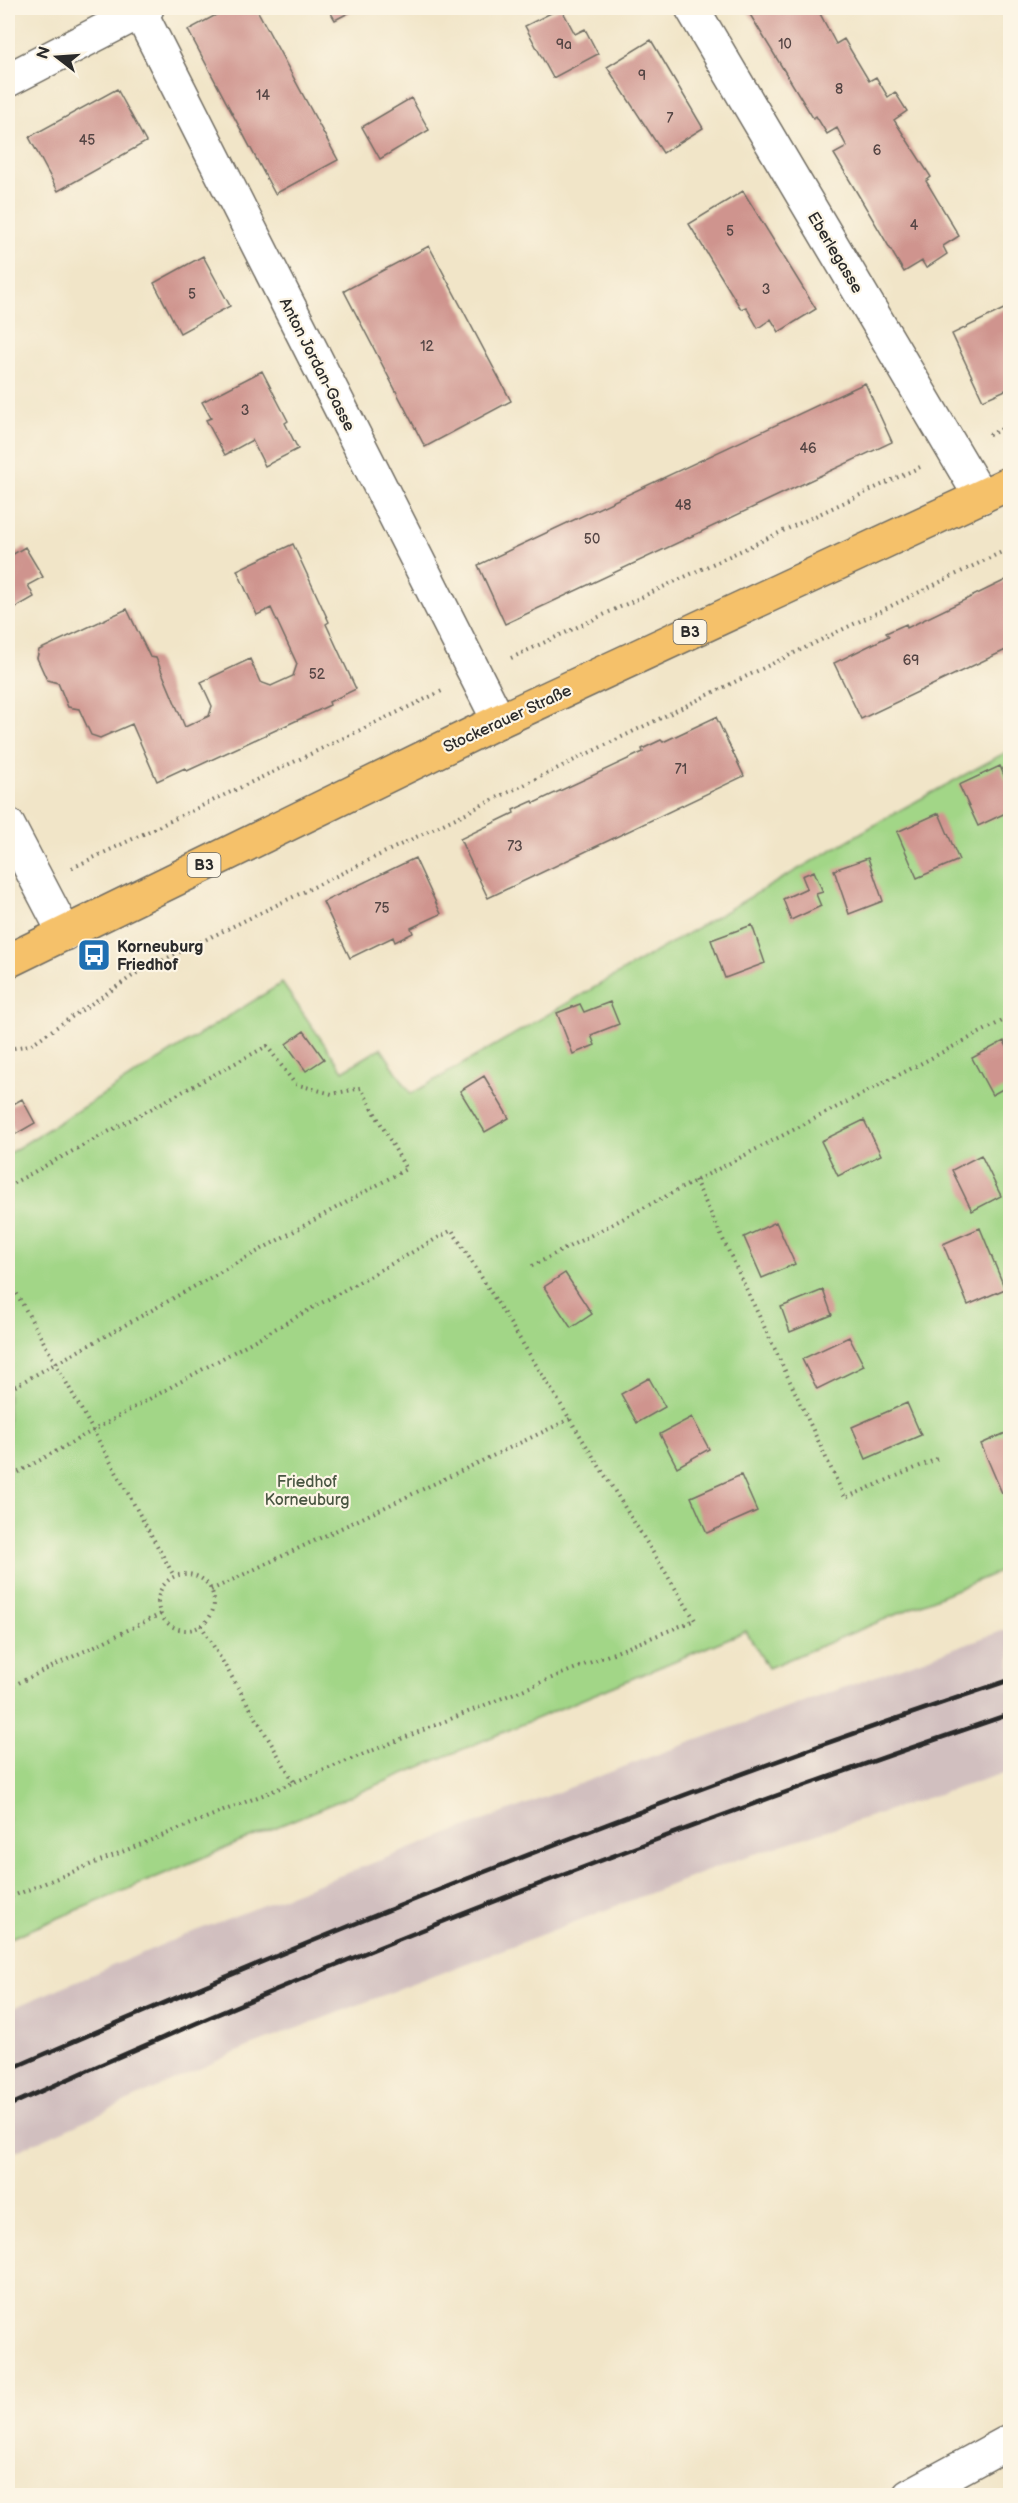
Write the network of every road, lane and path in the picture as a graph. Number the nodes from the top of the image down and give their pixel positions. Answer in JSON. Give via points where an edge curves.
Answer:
{"nodes":[{"id":1,"x":692,"y":8,"type":"edge"},
{"id":2,"x":142,"y":9,"type":"edge"},
{"id":3,"x":8,"y":81,"type":"edge"},
{"id":4,"x":1011,"y":483,"type":"edge"},
{"id":5,"x":981,"y":496,"type":"junction"},
{"id":6,"x":1011,"y":548,"type":"edge"},
{"id":7,"x":499,"y":721,"type":"junction"},
{"id":8,"x":8,"y":825,"type":"edge"},
{"id":9,"x":64,"y":934,"type":"junction"},
{"id":10,"x":8,"y":961,"type":"edge"},
{"id":11,"x":1011,"y":1017,"type":"edge"},
{"id":12,"x":8,"y":1049,"type":"edge"},
{"id":13,"x":695,"y":1180,"type":"junction"},
{"id":14,"x":8,"y":1186,"type":"edge"},
{"id":15,"x":532,"y":1266,"type":"dead end"},
{"id":16,"x":8,"y":1278,"type":"edge"},
{"id":17,"x":55,"y":1364,"type":"junction"},
{"id":18,"x":8,"y":1390,"type":"edge"},
{"id":19,"x":570,"y":1419,"type":"junction"},
{"id":20,"x":92,"y":1430,"type":"junction"},
{"id":21,"x":939,"y":1458,"type":"dead end"},
{"id":22,"x":8,"y":1478,"type":"edge"},
{"id":23,"x":174,"y":1576,"type":"junction"},
{"id":24,"x":211,"y":1590,"type":"junction"},
{"id":25,"x":161,"y":1614,"type":"junction"},
{"id":26,"x":201,"y":1624,"type":"junction"},
{"id":27,"x":8,"y":1688,"type":"edge"},
{"id":28,"x":294,"y":1782,"type":"junction"},
{"id":29,"x":8,"y":1898,"type":"edge"},
{"id":30,"x":1011,"y":2441,"type":"edge"},
{"id":31,"x":909,"y":2496,"type":"edge"}],
"edges":[{"from":1,"to":5,"type":"street","name":"Eberlegasse"},
{"from":2,"to":3,"type":"street"},
{"from":2,"to":7,"type":"street","name":"Anton Jordan-Gasse"},
{"from":4,"to":5,"type":"main road","name":"Stockerauer Straße","number":"B3"},
{"from":5,"to":7,"type":"main road","name":"Stockerauer Straße","number":"B3"},
{"from":6,"to":12,"type":"path","via":[[137,973],[30,1045]]},
{"from":7,"to":9,"type":"main road","name":"Stockerauer Straße","number":"B3"},
{"from":8,"to":9,"type":"street"},
{"from":9,"to":10,"type":"main road","name":"Stockerauer Straße","number":"B3"},
{"from":11,"to":13,"type":"path"},
{"from":13,"to":15,"type":"path"},
{"from":13,"to":21,"type":"path","via":[[845,1498]]},
{"from":14,"to":17,"type":"path","via":[[267,1046],[295,1084],[332,1095],[361,1088],[406,1168]]},
{"from":16,"to":17,"type":"path"},
{"from":17,"to":18,"type":"path"},
{"from":17,"to":20,"type":"path"},
{"from":19,"to":20,"type":"path","via":[[452,1230]]},
{"from":19,"to":24,"type":"path"},
{"from":19,"to":28,"type":"path","via":[[695,1620]]},
{"from":20,"to":22,"type":"path"},
{"from":20,"to":23,"type":"path"},
{"from":23,"to":24,"type":"path","via":[[188,1573],[201,1578]]},
{"from":23,"to":25,"type":"path","via":[[159,1593]]},
{"from":24,"to":26,"type":"path","via":[[212,1611]]},
{"from":25,"to":26,"type":"path","via":[[171,1626],[183,1630]]},
{"from":25,"to":27,"type":"path"},
{"from":26,"to":28,"type":"path"},
{"from":28,"to":29,"type":"path"},
{"from":30,"to":31,"type":"street"}]}
